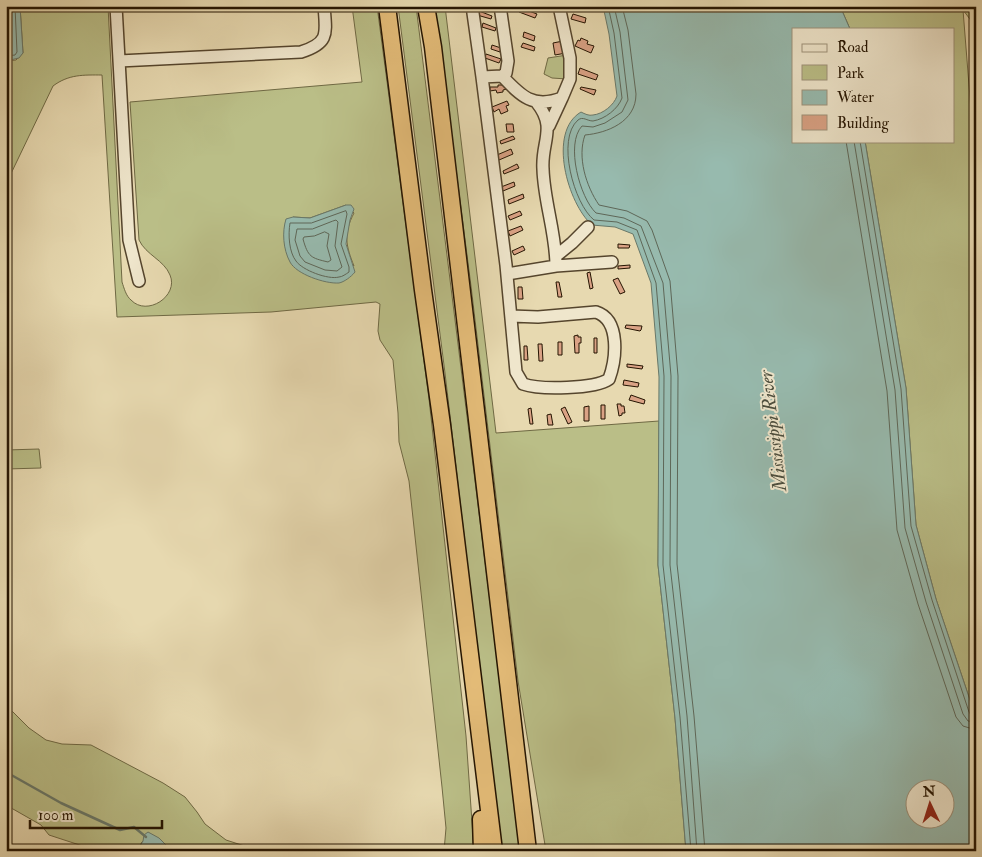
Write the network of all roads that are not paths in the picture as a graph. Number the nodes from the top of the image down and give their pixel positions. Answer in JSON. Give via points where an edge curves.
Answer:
{"nodes":[{"id":1,"x":116,"y":6,"type":"edge"},
{"id":2,"x":324,"y":6,"type":"edge"},
{"id":3,"x":388,"y":6,"type":"edge"},
{"id":4,"x":426,"y":6,"type":"edge"},
{"id":5,"x":472,"y":6,"type":"edge"},
{"id":6,"x":500,"y":6,"type":"edge"},
{"id":7,"x":559,"y":6,"type":"edge"},
{"id":8,"x":119,"y":62,"type":"junction"},
{"id":9,"x":502,"y":76,"type":"junction"},
{"id":10,"x":482,"y":77,"type":"junction"},
{"id":11,"x":562,"y":98,"type":"junction"},
{"id":12,"x":537,"y":103,"type":"junction"},
{"id":13,"x":548,"y":126,"type":"junction"},
{"id":14,"x":588,"y":226,"type":"dead end"},
{"id":15,"x":556,"y":261,"type":"junction"},
{"id":16,"x":612,"y":262,"type":"dead end"},
{"id":17,"x":506,"y":274,"type":"junction"},
{"id":18,"x":139,"y":281,"type":"dead end"},
{"id":19,"x":511,"y":316,"type":"junction"},
{"id":20,"x":512,"y":707,"type":"junction"},
{"id":21,"x":477,"y":710,"type":"junction"},
{"id":22,"x":482,"y":851,"type":"edge"},
{"id":23,"x":494,"y":851,"type":"edge"},
{"id":24,"x":528,"y":851,"type":"edge"},
{"id":25,"x":538,"y":851,"type":"edge"}],
"edges":[{"from":1,"to":8,"type":"street"},
{"from":2,"to":8,"type":"street","via":[[324,39],[314,48],[301,52]]},
{"from":3,"to":21,"type":"highway"},
{"from":4,"to":20,"type":"highway"},
{"from":5,"to":10,"type":"street"},
{"from":6,"to":9,"type":"street","via":[[508,60],[506,74]]},
{"from":7,"to":11,"type":"street","via":[[570,58],[570,79]]},
{"from":8,"to":18,"type":"street","via":[[129,240]]},
{"from":9,"to":10,"type":"street"},
{"from":9,"to":12,"type":"street","via":[[525,98]]},
{"from":10,"to":17,"type":"street"},
{"from":11,"to":12,"type":"street"},
{"from":11,"to":13,"type":"street"},
{"from":12,"to":13,"type":"street","via":[[546,115]]},
{"from":13,"to":15,"type":"street","via":[[543,170]]},
{"from":14,"to":15,"type":"street"},
{"from":15,"to":16,"type":"street"},
{"from":15,"to":17,"type":"street"},
{"from":17,"to":19,"type":"street"},
{"from":19,"to":19,"type":"street","via":[[516,372],[523,384],[540,388],[593,386],[609,379],[613,362],[613,332],[603,314]]},
{"from":20,"to":24,"type":"highway"},
{"from":20,"to":25,"type":"highway"},
{"from":21,"to":22,"type":"highway"},
{"from":21,"to":23,"type":"highway"}]}
